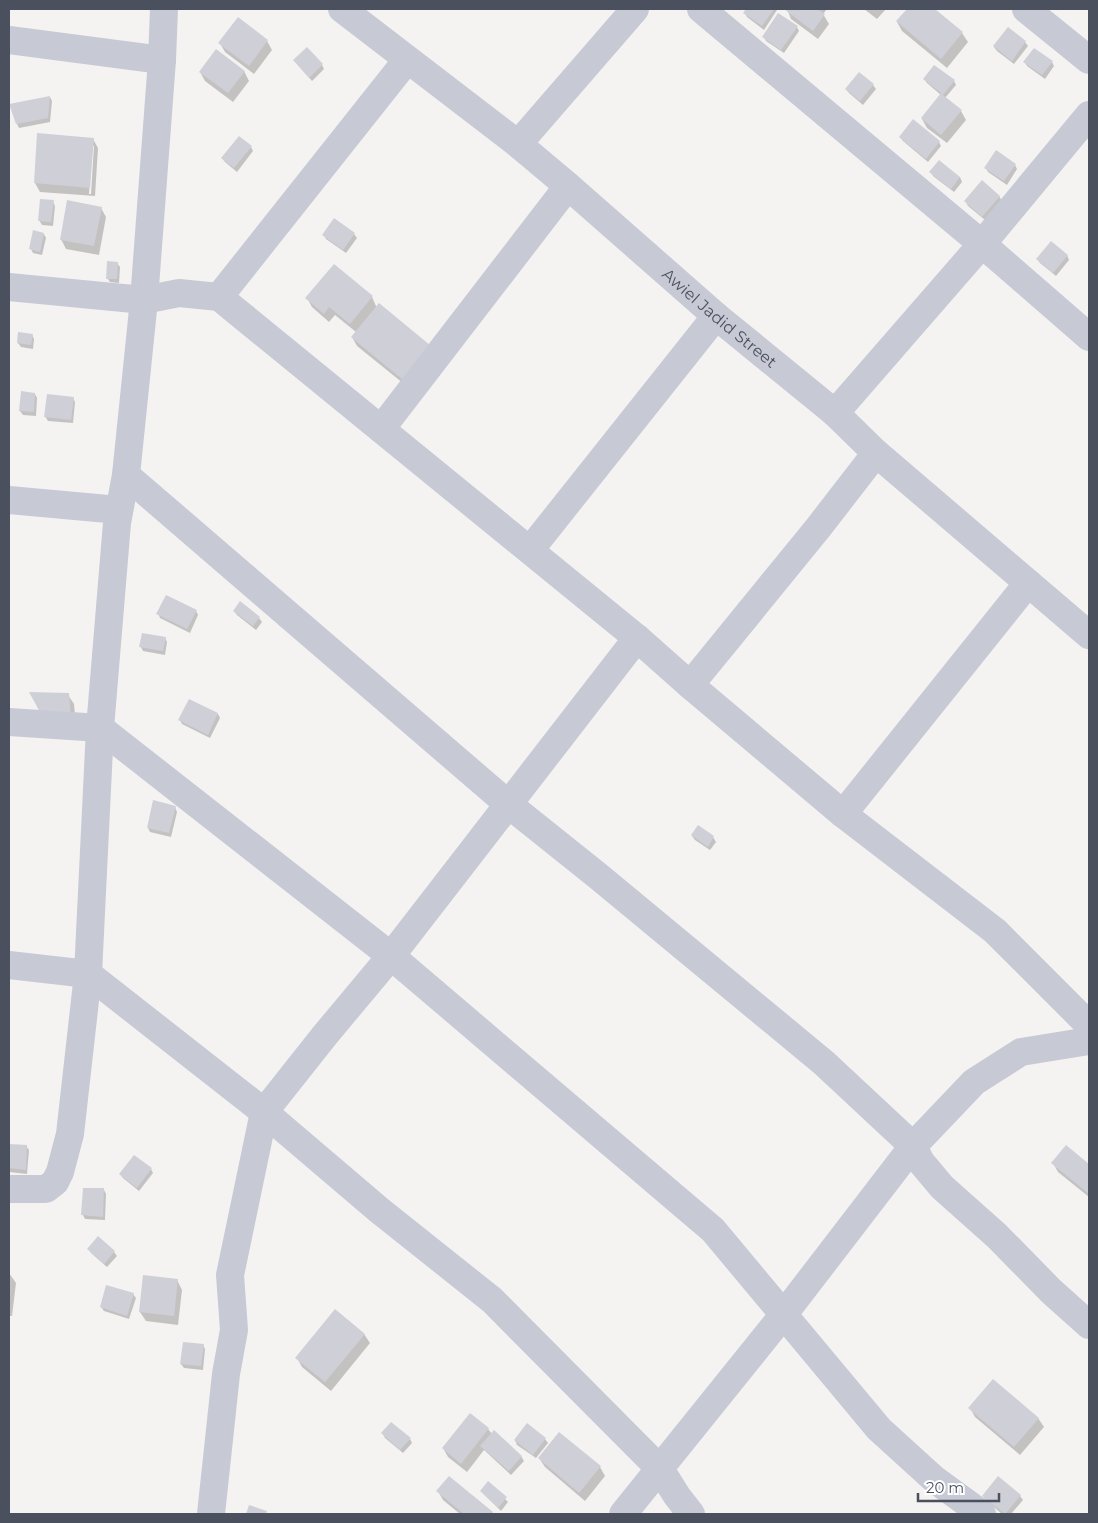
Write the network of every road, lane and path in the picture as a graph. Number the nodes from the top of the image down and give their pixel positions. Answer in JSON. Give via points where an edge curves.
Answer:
{"nodes":[{"id":1,"x":164,"y":9,"type":"edge"},
{"id":2,"x":342,"y":9,"type":"edge"},
{"id":3,"x":635,"y":9,"type":"edge"},
{"id":4,"x":701,"y":9,"type":"edge"},
{"id":5,"x":1026,"y":9,"type":"edge"},
{"id":6,"x":9,"y":40,"type":"edge"},
{"id":7,"x":162,"y":60,"type":"junction"},
{"id":8,"x":407,"y":60,"type":"junction"},
{"id":9,"x":1089,"y":60,"type":"edge"},
{"id":10,"x":1089,"y":115,"type":"edge"},
{"id":11,"x":518,"y":144,"type":"junction"},
{"id":12,"x":568,"y":186,"type":"junction"},
{"id":13,"x":982,"y":244,"type":"junction"},
{"id":14,"x":9,"y":287,"type":"edge"},
{"id":15,"x":219,"y":297,"type":"junction"},
{"id":16,"x":144,"y":300,"type":"junction"},
{"id":17,"x":716,"y":316,"type":"junction"},
{"id":18,"x":1089,"y":337,"type":"edge"},
{"id":19,"x":835,"y":413,"type":"junction"},
{"id":20,"x":381,"y":429,"type":"junction"},
{"id":21,"x":876,"y":453,"type":"junction"},
{"id":22,"x":126,"y":475,"type":"junction"},
{"id":23,"x":9,"y":500,"type":"edge"},
{"id":24,"x":119,"y":510,"type":"junction"},
{"id":25,"x":530,"y":550,"type":"junction"},
{"id":26,"x":1028,"y":583,"type":"junction"},
{"id":27,"x":1089,"y":635,"type":"edge"},
{"id":28,"x":637,"y":638,"type":"junction"},
{"id":29,"x":690,"y":685,"type":"junction"},
{"id":30,"x":9,"y":722,"type":"edge"},
{"id":31,"x":100,"y":728,"type":"junction"},
{"id":32,"x":508,"y":804,"type":"junction"},
{"id":33,"x":843,"y":814,"type":"junction"},
{"id":34,"x":391,"y":956,"type":"junction"},
{"id":35,"x":9,"y":965,"type":"edge"},
{"id":36,"x":88,"y":974,"type":"junction"},
{"id":37,"x":1089,"y":1024,"type":"edge"},
{"id":38,"x":1089,"y":1041,"type":"edge"},
{"id":39,"x":264,"y":1112,"type":"junction"},
{"id":40,"x":913,"y":1146,"type":"junction"},
{"id":41,"x":9,"y":1189,"type":"edge"},
{"id":42,"x":784,"y":1314,"type":"junction"},
{"id":43,"x":1089,"y":1325,"type":"edge"},
{"id":44,"x":660,"y":1469,"type":"junction"},
{"id":45,"x":211,"y":1514,"type":"edge"},
{"id":46,"x":623,"y":1514,"type":"edge"},
{"id":47,"x":691,"y":1514,"type":"edge"},
{"id":48,"x":982,"y":1514,"type":"edge"}],
"edges":[{"from":1,"to":7,"type":"street"},
{"from":2,"to":8,"type":"street","name":"Awiel Jadid Street"},
{"from":3,"to":11,"type":"street"},
{"from":4,"to":13,"type":"street"},
{"from":5,"to":9,"type":"street"},
{"from":6,"to":7,"type":"street"},
{"from":7,"to":16,"type":"street"},
{"from":8,"to":11,"type":"street","name":"Awiel Jadid Street"},
{"from":8,"to":15,"type":"street"},
{"from":10,"to":13,"type":"street"},
{"from":11,"to":12,"type":"street","name":"Awiel Jadid Street"},
{"from":12,"to":17,"type":"street","name":"Awiel Jadid Street"},
{"from":12,"to":20,"type":"street"},
{"from":13,"to":18,"type":"street"},
{"from":13,"to":19,"type":"street"},
{"from":14,"to":16,"type":"street"},
{"from":15,"to":16,"type":"street","via":[[179,292]]},
{"from":15,"to":20,"type":"street"},
{"from":16,"to":22,"type":"street"},
{"from":17,"to":19,"type":"street","name":"Awiel Jadid Street"},
{"from":17,"to":25,"type":"street"},
{"from":19,"to":21,"type":"street","name":"Awiel Jadid Street"},
{"from":20,"to":25,"type":"street"},
{"from":21,"to":26,"type":"street","name":"Awiel Jadid Street"},
{"from":21,"to":29,"type":"street"},
{"from":22,"to":24,"type":"street"},
{"from":22,"to":32,"type":"street"},
{"from":23,"to":24,"type":"street"},
{"from":24,"to":31,"type":"street"},
{"from":25,"to":28,"type":"street"},
{"from":26,"to":27,"type":"street","name":"Awiel Jadid Street"},
{"from":26,"to":33,"type":"street"},
{"from":28,"to":29,"type":"street"},
{"from":28,"to":32,"type":"street"},
{"from":29,"to":33,"type":"street"},
{"from":30,"to":31,"type":"street"},
{"from":31,"to":34,"type":"street"},
{"from":31,"to":36,"type":"street"},
{"from":32,"to":34,"type":"street"},
{"from":32,"to":40,"type":"street","via":[[824,1063]]},
{"from":33,"to":37,"type":"street","via":[[995,931]]},
{"from":34,"to":39,"type":"street"},
{"from":34,"to":42,"type":"street","via":[[713,1230]]},
{"from":35,"to":36,"type":"street"},
{"from":36,"to":39,"type":"street"},
{"from":36,"to":41,"type":"street","via":[[70,1134],[60,1172],[46,1189]]},
{"from":38,"to":40,"type":"street","via":[[1021,1052],[974,1082]]},
{"from":39,"to":44,"type":"street","via":[[492,1300]]},
{"from":39,"to":45,"type":"street","via":[[230,1275],[234,1330]]},
{"from":40,"to":42,"type":"street"},
{"from":40,"to":43,"type":"street","via":[[921,1162],[942,1187]]},
{"from":42,"to":44,"type":"street"},
{"from":42,"to":48,"type":"street","via":[[879,1430],[934,1479]]},
{"from":44,"to":46,"type":"street"},
{"from":44,"to":47,"type":"street"}]}
